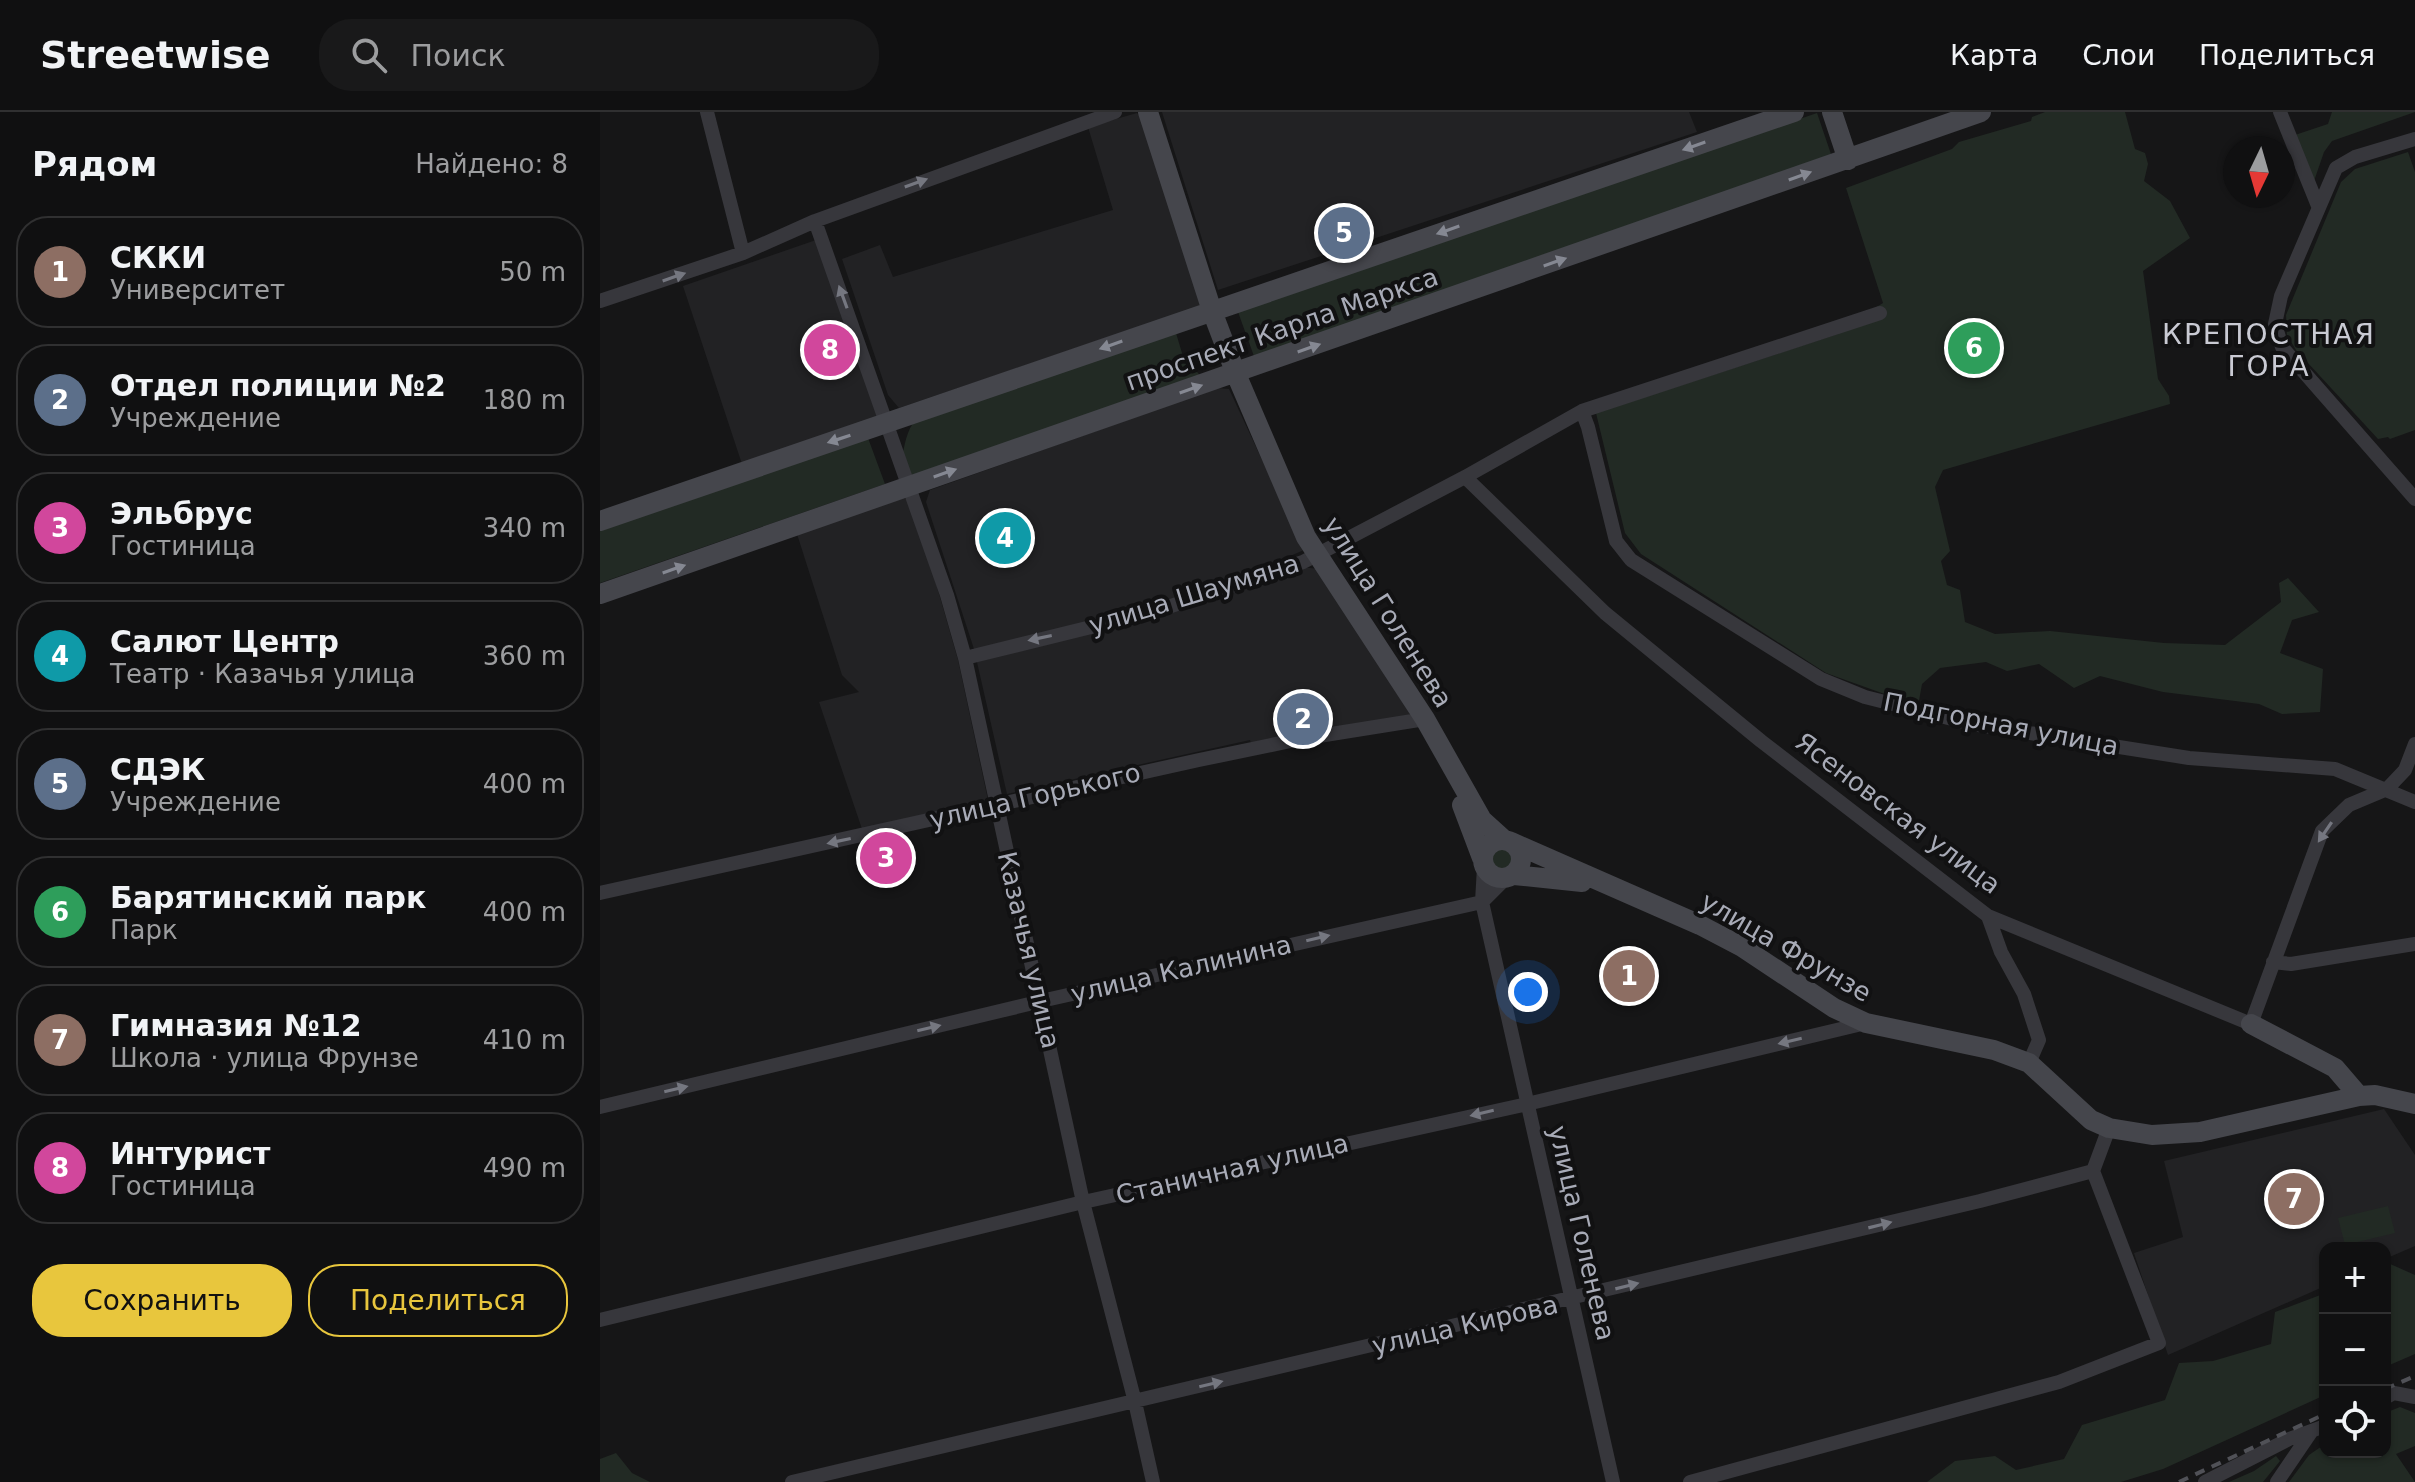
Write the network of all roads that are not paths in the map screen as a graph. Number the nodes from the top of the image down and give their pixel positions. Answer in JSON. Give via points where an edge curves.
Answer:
{"nodes":[{"id":1,"x":707,"y":112,"type":"edge"},
{"id":2,"x":1115,"y":112,"type":"edge"},
{"id":3,"x":1148,"y":112,"type":"edge"},
{"id":4,"x":1794,"y":112,"type":"edge"},
{"id":5,"x":1832,"y":112,"type":"edge"},
{"id":6,"x":1981,"y":112,"type":"edge"},
{"id":7,"x":2280,"y":112,"type":"edge"},
{"id":8,"x":2415,"y":139,"type":"edge"},
{"id":9,"x":1848,"y":160,"type":"junction"},
{"id":10,"x":2318,"y":206,"type":"junction"},
{"id":11,"x":815,"y":221,"type":"junction"},
{"id":12,"x":743,"y":253,"type":"junction"},
{"id":13,"x":600,"y":301,"type":"edge"},
{"id":14,"x":1212,"y":311,"type":"junction"},
{"id":15,"x":1880,"y":313,"type":"dead end"},
{"id":16,"x":1236,"y":374,"type":"junction"},
{"id":17,"x":1582,"y":411,"type":"junction"},
{"id":18,"x":888,"y":423,"type":"junction"},
{"id":19,"x":1465,"y":477,"type":"junction"},
{"id":20,"x":909,"y":486,"type":"junction"},
{"id":21,"x":2415,"y":499,"type":"edge"},
{"id":22,"x":600,"y":521,"type":"edge"},
{"id":23,"x":1310,"y":559,"type":"junction"},
{"id":24,"x":600,"y":594,"type":"edge"},
{"id":25,"x":965,"y":658,"type":"junction"},
{"id":26,"x":1430,"y":727,"type":"junction"},
{"id":27,"x":2415,"y":744,"type":"edge"},
{"id":28,"x":2387,"y":789,"type":"junction"},
{"id":29,"x":2415,"y":802,"type":"edge"},
{"id":30,"x":996,"y":804,"type":"junction"},
{"id":31,"x":1507,"y":841,"type":"junction"},
{"id":32,"x":1483,"y":862,"type":"junction"},
{"id":33,"x":1510,"y":877,"type":"junction"},
{"id":34,"x":600,"y":893,"type":"edge"},
{"id":35,"x":1628,"y":895,"type":"junction"},
{"id":36,"x":1482,"y":902,"type":"junction"},
{"id":37,"x":1988,"y":916,"type":"junction"},
{"id":38,"x":2415,"y":944,"type":"edge"},
{"id":39,"x":2273,"y":962,"type":"junction"},
{"id":40,"x":1041,"y":1001,"type":"junction"},
{"id":41,"x":1866,"y":1023,"type":"junction"},
{"id":42,"x":2251,"y":1024,"type":"junction"},
{"id":43,"x":2029,"y":1063,"type":"junction"},
{"id":44,"x":2359,"y":1096,"type":"junction"},
{"id":45,"x":1527,"y":1104,"type":"junction"},
{"id":46,"x":2415,"y":1104,"type":"edge"},
{"id":47,"x":600,"y":1107,"type":"edge"},
{"id":48,"x":2109,"y":1128,"type":"junction"},
{"id":49,"x":2093,"y":1171,"type":"junction"},
{"id":50,"x":1083,"y":1202,"type":"junction"},
{"id":51,"x":1570,"y":1300,"type":"junction"},
{"id":52,"x":600,"y":1320,"type":"edge"},
{"id":53,"x":2391,"y":1395,"type":"edge"},
{"id":54,"x":2415,"y":1397,"type":"edge"},
{"id":55,"x":1135,"y":1402,"type":"junction"},
{"id":56,"x":2319,"y":1429,"type":"edge"},
{"id":57,"x":2311,"y":1432,"type":"junction"},
{"id":58,"x":792,"y":1482,"type":"edge"},
{"id":59,"x":1153,"y":1482,"type":"edge"},
{"id":60,"x":1613,"y":1482,"type":"edge"},
{"id":61,"x":1690,"y":1482,"type":"edge"},
{"id":62,"x":2205,"y":1482,"type":"edge"},
{"id":63,"x":2277,"y":1482,"type":"edge"}],
"edges":[{"from":1,"to":12,"type":"street"},
{"from":11,"to":2,"type":"street","one_way":true},
{"from":3,"to":14,"type":"main road","name":"улица Голенева"},
{"from":4,"to":14,"type":"main road","name":"проспект Карла Маркса","one_way":true},
{"from":5,"to":9,"type":"main road"},
{"from":6,"to":9,"type":"main road","name":"проспект Карла Маркса"},
{"from":7,"to":10,"type":"street"},
{"from":8,"to":10,"type":"street","via":[[2343,162],[2329,178]]},
{"from":16,"to":9,"type":"main road","name":"проспект Карла Маркса","one_way":true},
{"from":10,"to":21,"type":"street","via":[[2281,296],[2276,334]]},
{"from":11,"to":12,"type":"street"},
{"from":18,"to":11,"type":"street","name":"Казачья улица","one_way":true},
{"from":13,"to":12,"type":"street","one_way":true},
{"from":14,"to":16,"type":"main road","name":"улица Голенева"},
{"from":14,"to":18,"type":"main road","name":"проспект Карла Маркса","one_way":true},
{"from":15,"to":17,"type":"street","name":"улица Шаумяна"},
{"from":20,"to":16,"type":"main road","name":"проспект Карла Маркса","one_way":true},
{"from":16,"to":23,"type":"main road","name":"улица Голенева"},
{"from":17,"to":19,"type":"street","name":"улица Шаумяна"},
{"from":17,"to":28,"type":"street","name":"Подгорная улица","via":[[1616,541],[1631,560],[1833,685],[1972,724],[2189,758],[2335,769]]},
{"from":18,"to":20,"type":"street","name":"Казачья улица"},
{"from":18,"to":22,"type":"main road","name":"проспект Карла Маркса","one_way":true},
{"from":19,"to":23,"type":"street","name":"улица Шаумяна"},
{"from":19,"to":37,"type":"street","name":"Ясеновская улица","via":[[1605,613]]},
{"from":24,"to":20,"type":"main road","name":"проспект Карла Маркса","one_way":true},
{"from":20,"to":25,"type":"street","name":"Казачья улица"},
{"from":23,"to":25,"type":"street","name":"улица Шаумяна","one_way":true,"via":[[1156,611]]},
{"from":23,"to":26,"type":"main road","name":"улица Голенева"},
{"from":25,"to":30,"type":"street","name":"Казачья улица"},
{"from":26,"to":30,"type":"street","name":"улица Горького","via":[[1300,739]]},
{"from":26,"to":31,"type":"main road","name":"улица Голенева","via":[[1482,820]]},
{"from":26,"to":32,"type":"main road","name":"улица Голенева"},
{"from":27,"to":28,"type":"street","via":[[2405,770]]},
{"from":28,"to":29,"type":"street","name":"Подгорная улица"},
{"from":28,"to":39,"type":"street","one_way":true,"via":[[2349,805],[2322,831]]},
{"from":30,"to":34,"type":"street","name":"улица Горького","one_way":true},
{"from":30,"to":40,"type":"street","name":"Казачья улица"},
{"from":31,"to":32,"type":"main road","via":[[1492,843]]},
{"from":31,"to":33,"type":"main road","via":[[1521,857]]},
{"from":31,"to":35,"type":"main road","name":"улица Фрунзе"},
{"from":32,"to":33,"type":"main road","via":[[1496,878]]},
{"from":32,"to":36,"type":"street","name":"улица Голенева"},
{"from":33,"to":35,"type":"main road","name":"улица Фрунзе","via":[[1582,882]]},
{"from":33,"to":36,"type":"street"},
{"from":35,"to":41,"type":"main road","name":"улица Фрунзе","via":[[1742,947]]},
{"from":40,"to":36,"type":"street","name":"улица Калинина","one_way":true},
{"from":36,"to":45,"type":"street","name":"улица Голенева"},
{"from":37,"to":42,"type":"street","name":"Ясеновская улица"},
{"from":37,"to":43,"type":"street","via":[[2039,1040]]},
{"from":38,"to":39,"type":"street","via":[[2291,964]]},
{"from":39,"to":42,"type":"street"},
{"from":47,"to":40,"type":"street","name":"улица Калинина","one_way":true},
{"from":40,"to":50,"type":"street","name":"Казачья улица"},
{"from":41,"to":43,"type":"main road","name":"улица Фрунзе","via":[[1984,1047]]},
{"from":41,"to":45,"type":"street","name":"Станичная улица","one_way":true},
{"from":42,"to":44,"type":"main road","name":"Ясеновская улица","via":[[2335,1068]]},
{"from":43,"to":48,"type":"main road","name":"улица Фрунзе","via":[[2091,1120]]},
{"from":44,"to":46,"type":"main road","name":"улица Фрунзе"},
{"from":44,"to":48,"type":"main road","name":"улица Фрунзе","via":[[2200,1132],[2152,1135]]},
{"from":45,"to":50,"type":"street","name":"Станичная улица","one_way":true},
{"from":45,"to":51,"type":"street","name":"улица Голенева"},
{"from":48,"to":49,"type":"street"},
{"from":51,"to":49,"type":"street","name":"улица Кирова","one_way":true},
{"from":49,"to":61,"type":"street","via":[[2159,1343],[2059,1382]]},
{"from":50,"to":52,"type":"street","name":"Станичная улица"},
{"from":50,"to":55,"type":"street","name":"Казачья улица"},
{"from":55,"to":51,"type":"street","name":"улица Кирова","one_way":true},
{"from":51,"to":60,"type":"street","name":"улица Голенева"},
{"from":53,"to":54,"type":"street"},
{"from":55,"to":58,"type":"street","name":"улица Кирова"},
{"from":55,"to":59,"type":"street","name":"Казачья улица"},
{"from":56,"to":57,"type":"street"},
{"from":57,"to":62,"type":"street"},
{"from":57,"to":63,"type":"street"}]}
